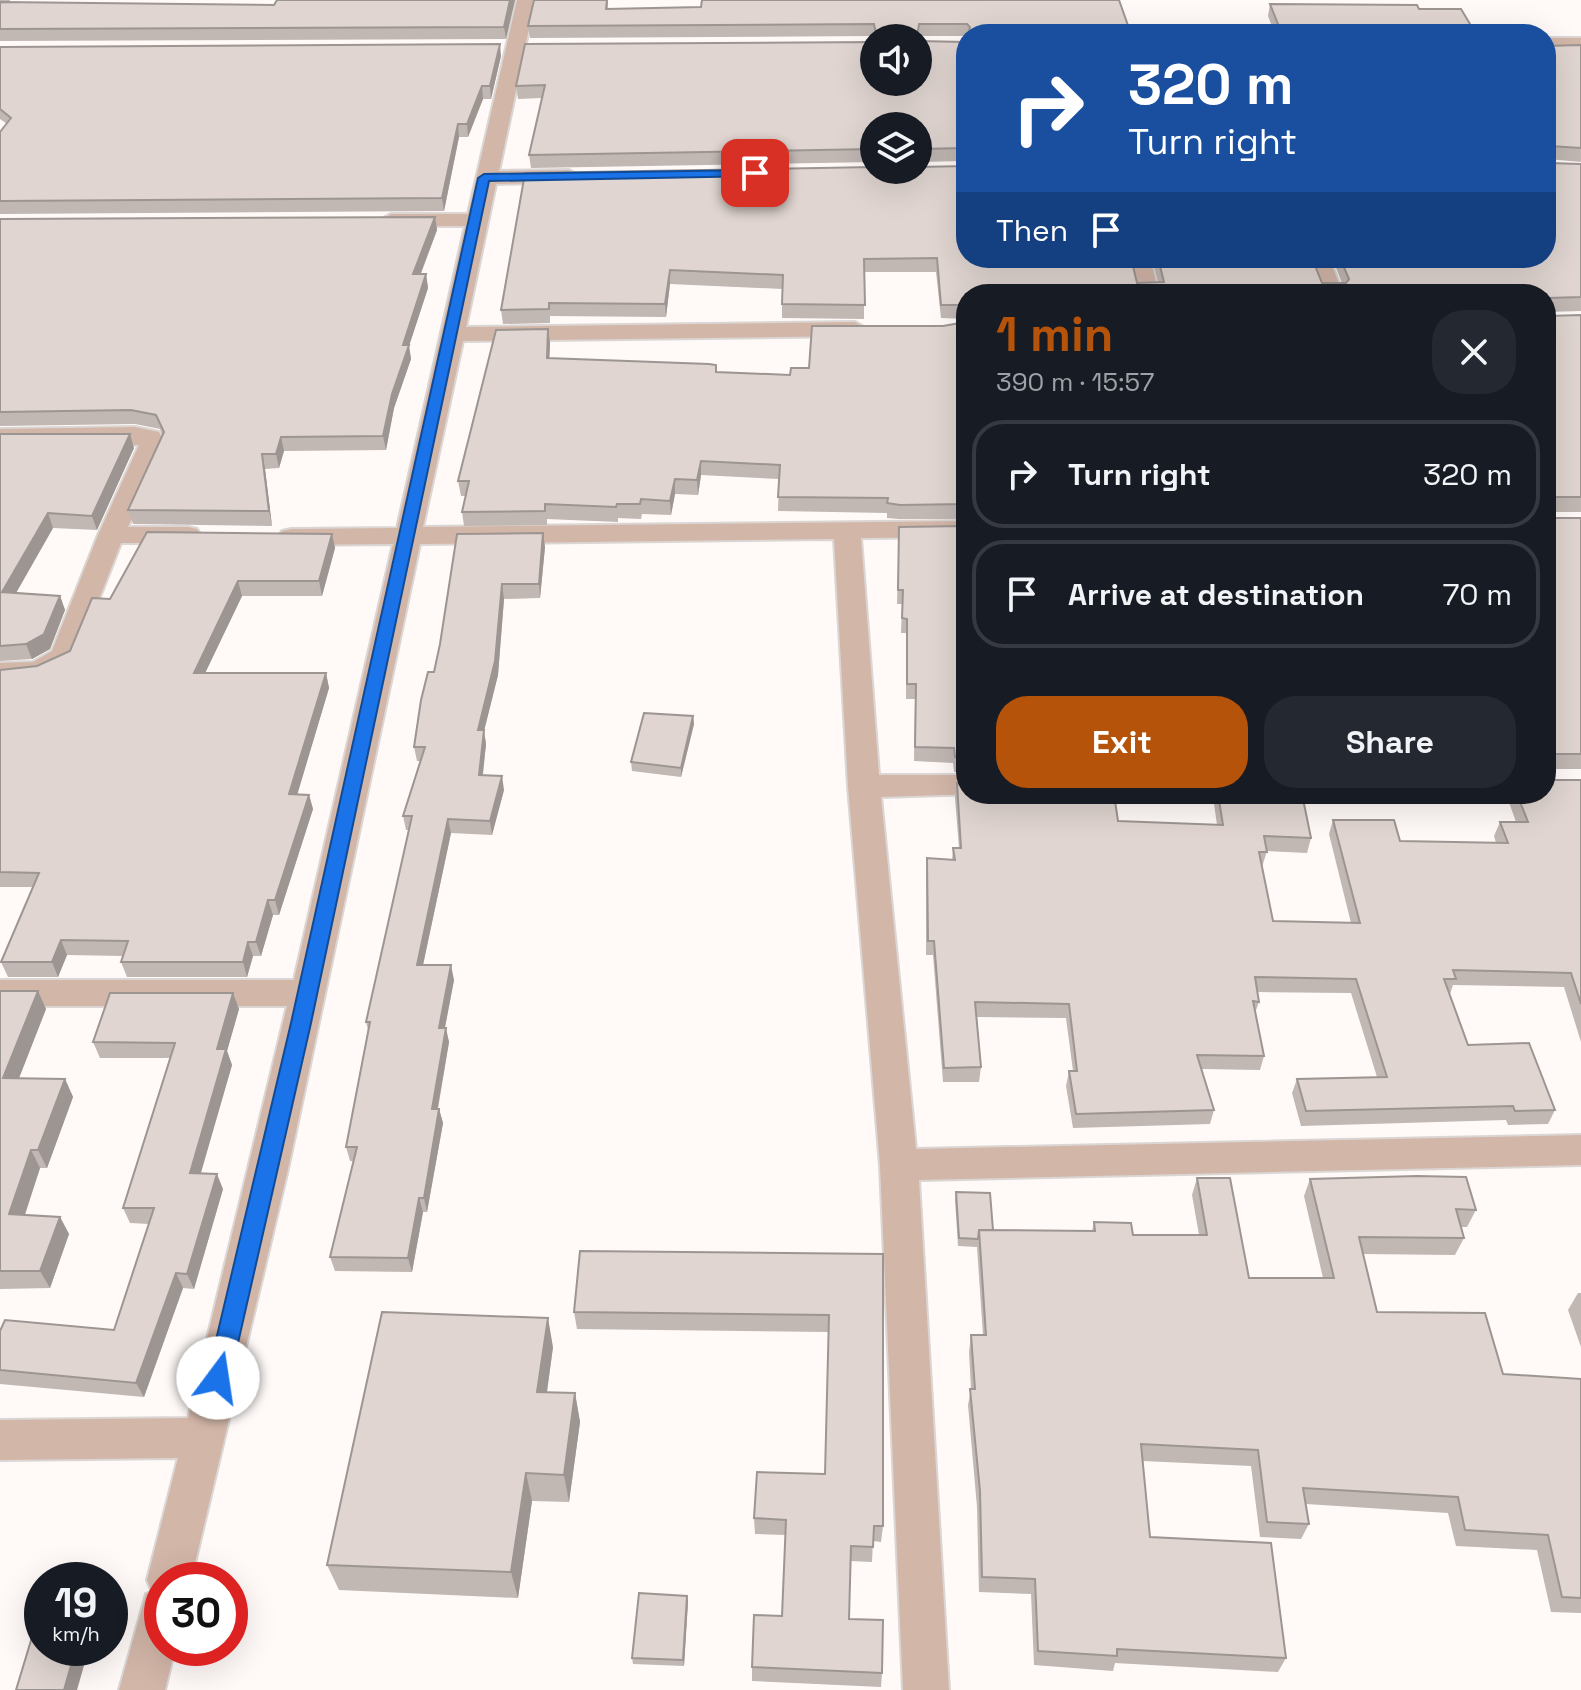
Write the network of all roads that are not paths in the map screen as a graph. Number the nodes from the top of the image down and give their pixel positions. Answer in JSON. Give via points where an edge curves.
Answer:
{"nodes":[{"id":1,"x":526,"y":0,"type":"edge"},
{"id":2,"x":1556,"y":44,"type":"edge"},
{"id":3,"x":1581,"y":44,"type":"edge"},
{"id":4,"x":593,"y":176,"type":"edge"},
{"id":5,"x":484,"y":178,"type":"junction"},
{"id":6,"x":475,"y":220,"type":"junction"},
{"id":7,"x":364,"y":221,"type":"edge"},
{"id":8,"x":872,"y":329,"type":"edge"},
{"id":9,"x":450,"y":334,"type":"junction"},
{"id":10,"x":0,"y":437,"type":"edge"},
{"id":11,"x":956,"y":529,"type":"edge"},
{"id":12,"x":847,"y":530,"type":"junction"},
{"id":13,"x":111,"y":535,"type":"junction"},
{"id":14,"x":220,"y":536,"type":"edge"},
{"id":15,"x":266,"y":536,"type":"edge"},
{"id":16,"x":406,"y":538,"type":"junction"},
{"id":17,"x":0,"y":673,"type":"edge"},
{"id":18,"x":864,"y":786,"type":"junction"},
{"id":19,"x":956,"y":786,"type":"edge"},
{"id":20,"x":0,"y":993,"type":"edge"},
{"id":21,"x":308,"y":993,"type":"junction"},
{"id":22,"x":1581,"y":1150,"type":"edge"},
{"id":23,"x":899,"y":1165,"type":"junction"},
{"id":24,"x":204,"y":1438,"type":"junction"},
{"id":25,"x":0,"y":1440,"type":"edge"},
{"id":26,"x":173,"y":1562,"type":"edge"},
{"id":27,"x":148,"y":1666,"type":"edge"},
{"id":28,"x":142,"y":1690,"type":"edge"},
{"id":29,"x":926,"y":1690,"type":"edge"}],
"edges":[{"from":1,"to":5,"type":"street"},
{"from":2,"to":3,"type":"street"},
{"from":4,"to":5,"type":"street"},
{"from":5,"to":6,"type":"street"},
{"from":6,"to":7,"type":"street"},
{"from":6,"to":9,"type":"street"},
{"from":8,"to":9,"type":"street"},
{"from":9,"to":16,"type":"street"},
{"from":10,"to":13,"type":"street","via":[[150,437],[152,445]]},
{"from":11,"to":12,"type":"street"},
{"from":12,"to":16,"type":"street"},
{"from":12,"to":18,"type":"street"},
{"from":13,"to":14,"type":"street"},
{"from":13,"to":17,"type":"street","via":[[64,656],[51,667],[29,673]]},
{"from":15,"to":16,"type":"street"},
{"from":16,"to":21,"type":"street"},
{"from":18,"to":19,"type":"street"},
{"from":18,"to":23,"type":"street"},
{"from":20,"to":21,"type":"street"},
{"from":21,"to":24,"type":"street"},
{"from":22,"to":23,"type":"street"},
{"from":23,"to":29,"type":"street"},
{"from":24,"to":25,"type":"street"},
{"from":24,"to":26,"type":"street"},
{"from":27,"to":28,"type":"street"}]}
